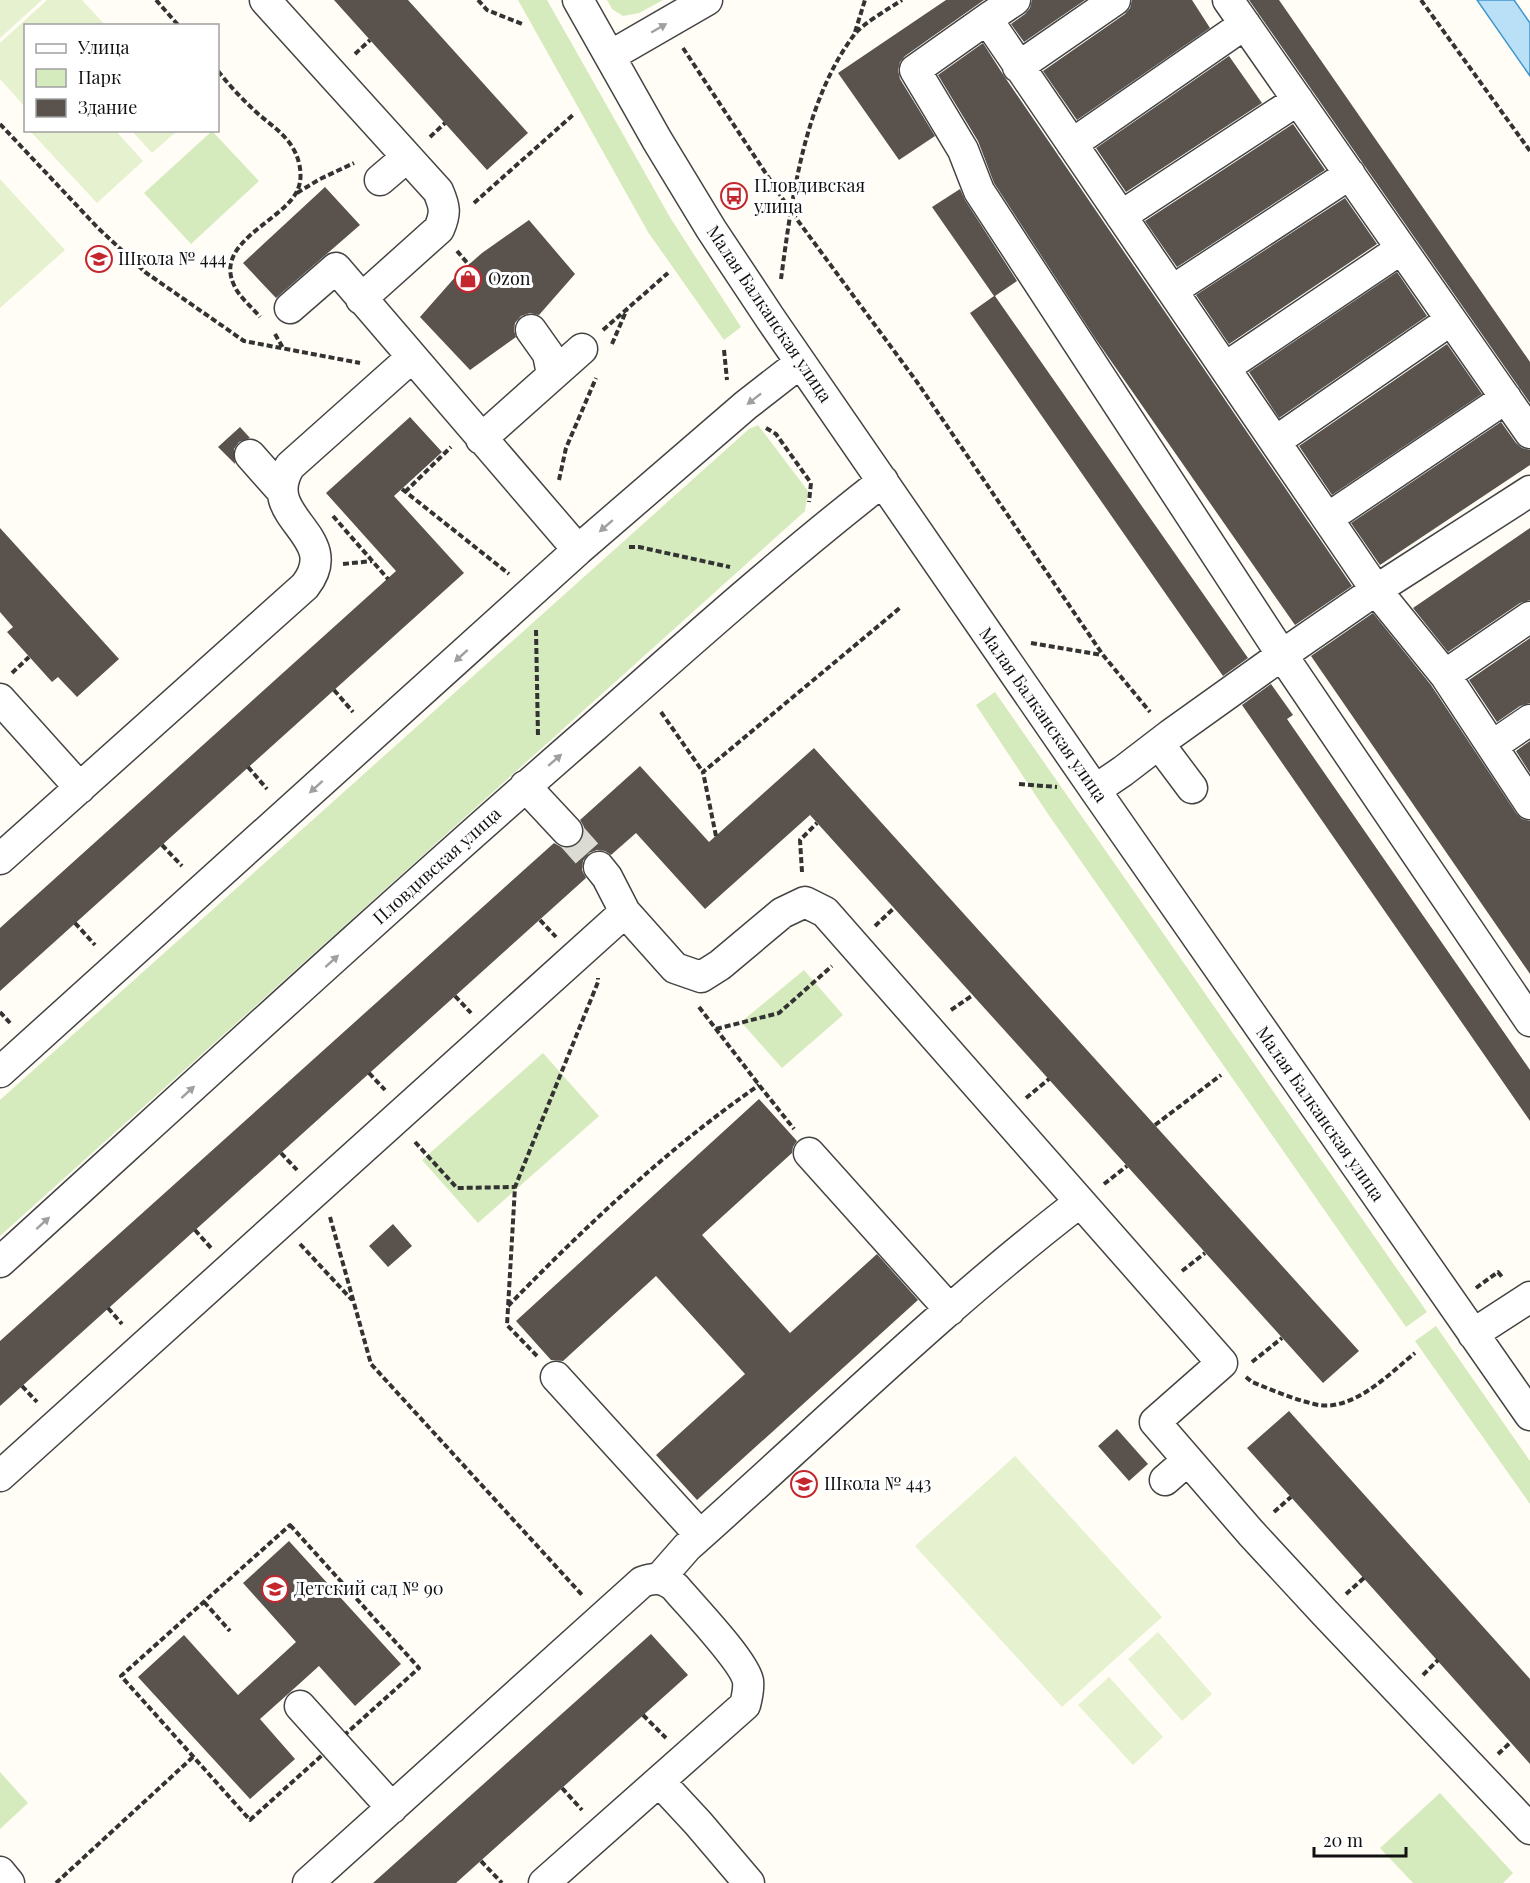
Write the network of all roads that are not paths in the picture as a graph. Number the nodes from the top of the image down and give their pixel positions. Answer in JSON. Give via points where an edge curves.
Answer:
{"nodes":[{"id":1,"x":266,"y":0,"type":"edge"},
{"id":2,"x":578,"y":0,"type":"edge"},
{"id":3,"x":707,"y":0,"type":"edge"},
{"id":4,"x":1015,"y":0,"type":"edge"},
{"id":5,"x":1115,"y":0,"type":"edge"},
{"id":6,"x":1228,"y":0,"type":"edge"},
{"id":7,"x":987,"y":19,"type":"junction"},
{"id":8,"x":1245,"y":24,"type":"junction"},
{"id":9,"x":610,"y":56,"type":"junction"},
{"id":10,"x":1018,"y":67,"type":"junction"},
{"id":11,"x":1298,"y":100,"type":"junction"},
{"id":12,"x":1072,"y":144,"type":"junction"},
{"id":13,"x":1350,"y":174,"type":"junction"},
{"id":14,"x":1121,"y":216,"type":"junction"},
{"id":15,"x":1401,"y":249,"type":"junction"},
{"id":16,"x":1173,"y":290,"type":"junction"},
{"id":17,"x":361,"y":299,"type":"junction"},
{"id":18,"x":279,"y":316,"type":"road end"},
{"id":19,"x":1451,"y":320,"type":"junction"},
{"id":20,"x":531,"y":330,"type":"dead end"},
{"id":21,"x":597,"y":356,"type":"road end"},
{"id":22,"x":800,"y":363,"type":"junction"},
{"id":23,"x":403,"y":364,"type":"junction"},
{"id":24,"x":1226,"y":368,"type":"junction"},
{"id":25,"x":552,"y":374,"type":"junction"},
{"id":26,"x":1506,"y":398,"type":"junction"},
{"id":27,"x":1530,"y":432,"type":"edge"},
{"id":28,"x":476,"y":433,"type":"junction"},
{"id":29,"x":1276,"y":441,"type":"junction"},
{"id":30,"x":250,"y":455,"type":"dead end"},
{"id":31,"x":883,"y":481,"type":"junction"},
{"id":32,"x":281,"y":490,"type":"junction"},
{"id":33,"x":1530,"y":491,"type":"edge"},
{"id":34,"x":1328,"y":518,"type":"junction"},
{"id":35,"x":578,"y":550,"type":"junction"},
{"id":36,"x":1376,"y":590,"type":"junction"},
{"id":37,"x":1530,"y":616,"type":"edge"},
{"id":38,"x":1282,"y":655,"type":"junction"},
{"id":39,"x":1445,"y":675,"type":"junction"},
{"id":40,"x":0,"y":699,"type":"edge"},
{"id":41,"x":1530,"y":720,"type":"edge"},
{"id":42,"x":1164,"y":740,"type":"junction"},
{"id":43,"x":1492,"y":746,"type":"junction"},
{"id":44,"x":534,"y":779,"type":"junction"},
{"id":45,"x":80,"y":788,"type":"junction"},
{"id":46,"x":1192,"y":788,"type":"dead end"},
{"id":47,"x":1095,"y":790,"type":"junction"},
{"id":48,"x":1530,"y":804,"type":"edge"},
{"id":49,"x":567,"y":831,"type":"tunnel mouth"},
{"id":50,"x":0,"y":859,"type":"edge"},
{"id":51,"x":598,"y":867,"type":"tunnel mouth"},
{"id":52,"x":625,"y":912,"type":"junction"},
{"id":53,"x":1530,"y":1021,"type":"edge"},
{"id":54,"x":0,"y":1072,"type":"edge"},
{"id":55,"x":809,"y":1153,"type":"road end"},
{"id":56,"x":1080,"y":1202,"type":"junction"},
{"id":57,"x":0,"y":1262,"type":"edge"},
{"id":58,"x":1530,"y":1297,"type":"edge"},
{"id":59,"x":950,"y":1310,"type":"junction"},
{"id":60,"x":1473,"y":1334,"type":"junction"},
{"id":61,"x":556,"y":1377,"type":"road end"},
{"id":62,"x":1530,"y":1415,"type":"edge"},
{"id":63,"x":1188,"y":1460,"type":"junction"},
{"id":64,"x":0,"y":1476,"type":"edge"},
{"id":65,"x":1165,"y":1480,"type":"dead end"},
{"id":66,"x":700,"y":1536,"type":"junction"},
{"id":67,"x":659,"y":1579,"type":"junction"},
{"id":68,"x":300,"y":1706,"type":"dead end"},
{"id":69,"x":659,"y":1781,"type":"junction"},
{"id":70,"x":392,"y":1808,"type":"junction"},
{"id":71,"x":1530,"y":1829,"type":"edge"},
{"id":72,"x":0,"y":1872,"type":"edge"},
{"id":73,"x":735,"y":1878,"type":"edge"},
{"id":74,"x":9,"y":1883,"type":"edge"},
{"id":75,"x":308,"y":1883,"type":"edge"},
{"id":76,"x":544,"y":1883,"type":"edge"}],
"edges":[{"from":1,"to":17,"type":"street","via":[[394,168],[438,191],[443,203],[445,216],[439,230]]},
{"from":2,"to":9,"type":"street","name":"Малая Балканская улица"},
{"from":9,"to":3,"type":"street","one_way":true},
{"from":4,"to":7,"type":"street"},
{"from":5,"to":10,"type":"street"},
{"from":6,"to":8,"type":"street"},
{"from":7,"to":10,"type":"street"},
{"from":7,"to":38,"type":"street","via":[[915,70],[963,150],[978,191]]},
{"from":8,"to":11,"type":"street"},
{"from":8,"to":12,"type":"street"},
{"from":9,"to":22,"type":"street","name":"Малая Балканская улица","via":[[711,229]]},
{"from":10,"to":12,"type":"street"},
{"from":11,"to":13,"type":"street"},
{"from":11,"to":14,"type":"street"},
{"from":12,"to":14,"type":"street"},
{"from":13,"to":15,"type":"street"},
{"from":13,"to":16,"type":"street"},
{"from":14,"to":16,"type":"street"},
{"from":15,"to":19,"type":"street"},
{"from":15,"to":24,"type":"street"},
{"from":16,"to":24,"type":"street"},
{"from":17,"to":18,"type":"street","via":[[336,268]]},
{"from":17,"to":23,"type":"street"},
{"from":19,"to":26,"type":"street"},
{"from":19,"to":29,"type":"street"},
{"from":20,"to":25,"type":"street","via":[[548,354]]},
{"from":21,"to":25,"type":"street"},
{"from":22,"to":31,"type":"street","name":"Малая Балканская улица"},
{"from":22,"to":35,"type":"street","one_way":true},
{"from":23,"to":28,"type":"street"},
{"from":23,"to":32,"type":"street","via":[[290,466]]},
{"from":24,"to":29,"type":"street"},
{"from":25,"to":28,"type":"street"},
{"from":26,"to":27,"type":"street"},
{"from":26,"to":34,"type":"street"},
{"from":28,"to":35,"type":"street"},
{"from":29,"to":34,"type":"street"},
{"from":30,"to":32,"type":"street"},
{"from":44,"to":31,"type":"street","name":"Пловдивская улица","one_way":true,"via":[[766,576]]},
{"from":31,"to":47,"type":"street","name":"Малая Балканская улица"},
{"from":32,"to":45,"type":"street","via":[[289,512],[313,545],[312,576]]},
{"from":33,"to":36,"type":"street"},
{"from":34,"to":36,"type":"street"},
{"from":35,"to":54,"type":"street","one_way":true},
{"from":36,"to":38,"type":"street"},
{"from":36,"to":39,"type":"street"},
{"from":37,"to":39,"type":"street"},
{"from":38,"to":42,"type":"street"},
{"from":38,"to":53,"type":"street"},
{"from":39,"to":43,"type":"street"},
{"from":40,"to":45,"type":"street"},
{"from":41,"to":43,"type":"street"},
{"from":42,"to":46,"type":"street"},
{"from":42,"to":47,"type":"street"},
{"from":43,"to":48,"type":"street"},
{"from":44,"to":49,"type":"street"},
{"from":57,"to":44,"type":"street","name":"Пловдивская улица","one_way":true},
{"from":45,"to":50,"type":"street"},
{"from":47,"to":60,"type":"street","name":"Малая Балканская улица"},
{"from":51,"to":52,"type":"street"},
{"from":52,"to":56,"type":"street","via":[[675,968],[700,977],[782,913],[805,902],[825,912]]},
{"from":52,"to":64,"type":"street"},
{"from":55,"to":59,"type":"street"},
{"from":56,"to":59,"type":"street"},
{"from":56,"to":63,"type":"street","via":[[1231,1368],[1155,1422]]},
{"from":58,"to":60,"type":"street"},
{"from":59,"to":66,"type":"street"},
{"from":60,"to":62,"type":"street","name":"Малая Балканская улица"},
{"from":61,"to":66,"type":"street"},
{"from":63,"to":65,"type":"street"},
{"from":63,"to":71,"type":"street","via":[[1325,1613]]},
{"from":66,"to":67,"type":"street"},
{"from":67,"to":69,"type":"street","via":[[675,1587],[738,1661],[748,1680],[744,1705]]},
{"from":67,"to":70,"type":"street","via":[[642,1582]]},
{"from":68,"to":70,"type":"street"},
{"from":69,"to":73,"type":"street","via":[[707,1815]]},
{"from":69,"to":76,"type":"street"},
{"from":70,"to":75,"type":"street"},
{"from":72,"to":74,"type":"street"}]}
